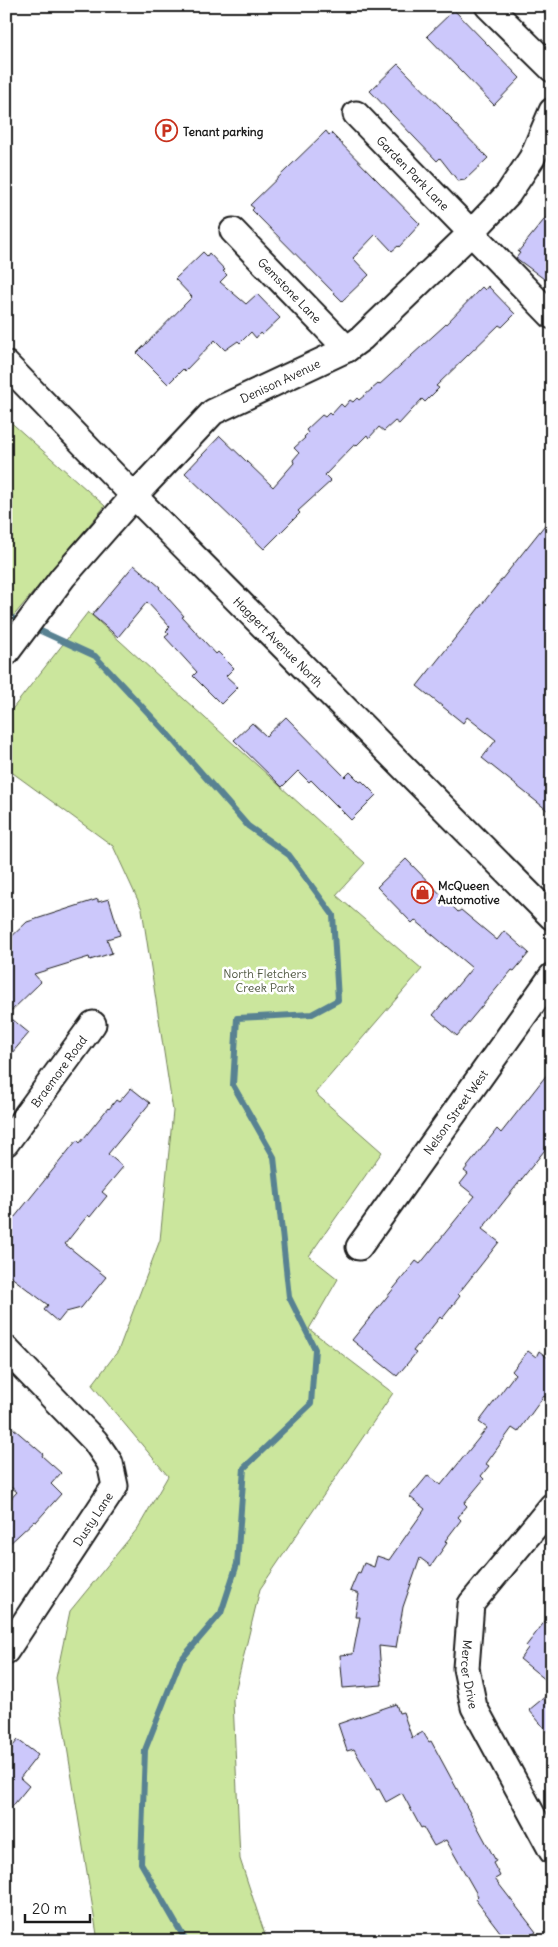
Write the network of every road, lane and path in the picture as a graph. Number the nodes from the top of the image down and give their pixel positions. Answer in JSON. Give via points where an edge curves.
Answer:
{"nodes":[{"id":1,"x":488,"y":6,"type":"edge"},
{"id":2,"x":552,"y":69,"type":"edge"},
{"id":3,"x":552,"y":111,"type":"edge"},
{"id":4,"x":356,"y":114,"type":"dead end"},
{"id":5,"x":233,"y":231,"type":"dead end"},
{"id":6,"x":471,"y":232,"type":"junction"},
{"id":7,"x":552,"y":316,"type":"edge"},
{"id":8,"x":347,"y":349,"type":"junction"},
{"id":9,"x":6,"y":364,"type":"edge"},
{"id":10,"x":134,"y":496,"type":"junction"},
{"id":11,"x":8,"y":651,"type":"edge"},
{"id":12,"x":552,"y":917,"type":"edge"},
{"id":13,"x":552,"y":976,"type":"edge"},
{"id":14,"x":93,"y":1024,"type":"dead end"},
{"id":15,"x":6,"y":1143,"type":"edge"},
{"id":16,"x":359,"y":1247,"type":"dead end"},
{"id":17,"x":6,"y":1349,"type":"edge"},
{"id":18,"x":552,"y":1506,"type":"edge"},
{"id":19,"x":6,"y":1651,"type":"edge"},
{"id":20,"x":552,"y":1852,"type":"edge"}],
"edges":[{"from":1,"to":2,"type":"street"},
{"from":3,"to":6,"type":"street","name":"Denison Avenue","via":[[532,158],[512,187]]},
{"from":4,"to":6,"type":"street","name":"Garden Park Lane"},
{"from":5,"to":8,"type":"street","name":"Gemstone Lane"},
{"from":6,"to":7,"type":"street","name":"Garden Park Lane"},
{"from":6,"to":8,"type":"street","name":"Denison Avenue"},
{"from":8,"to":10,"type":"street","name":"Denison Avenue","via":[[213,412]]},
{"from":9,"to":10,"type":"street","name":"Haggert Avenue North"},
{"from":10,"to":11,"type":"street","name":"Denison Avenue","via":[[43,603]]},
{"from":10,"to":12,"type":"street","name":"Haggert Avenue North"},
{"from":13,"to":16,"type":"street","name":"Nelson Street West"},
{"from":14,"to":15,"type":"street","name":"Braemore Road"},
{"from":17,"to":19,"type":"street","name":"Dusty Lane","via":[[95,1442],[110,1463],[115,1486]]},
{"from":18,"to":20,"type":"street","name":"Mercer Drive","via":[[471,1604],[466,1668],[474,1707]]}]}
